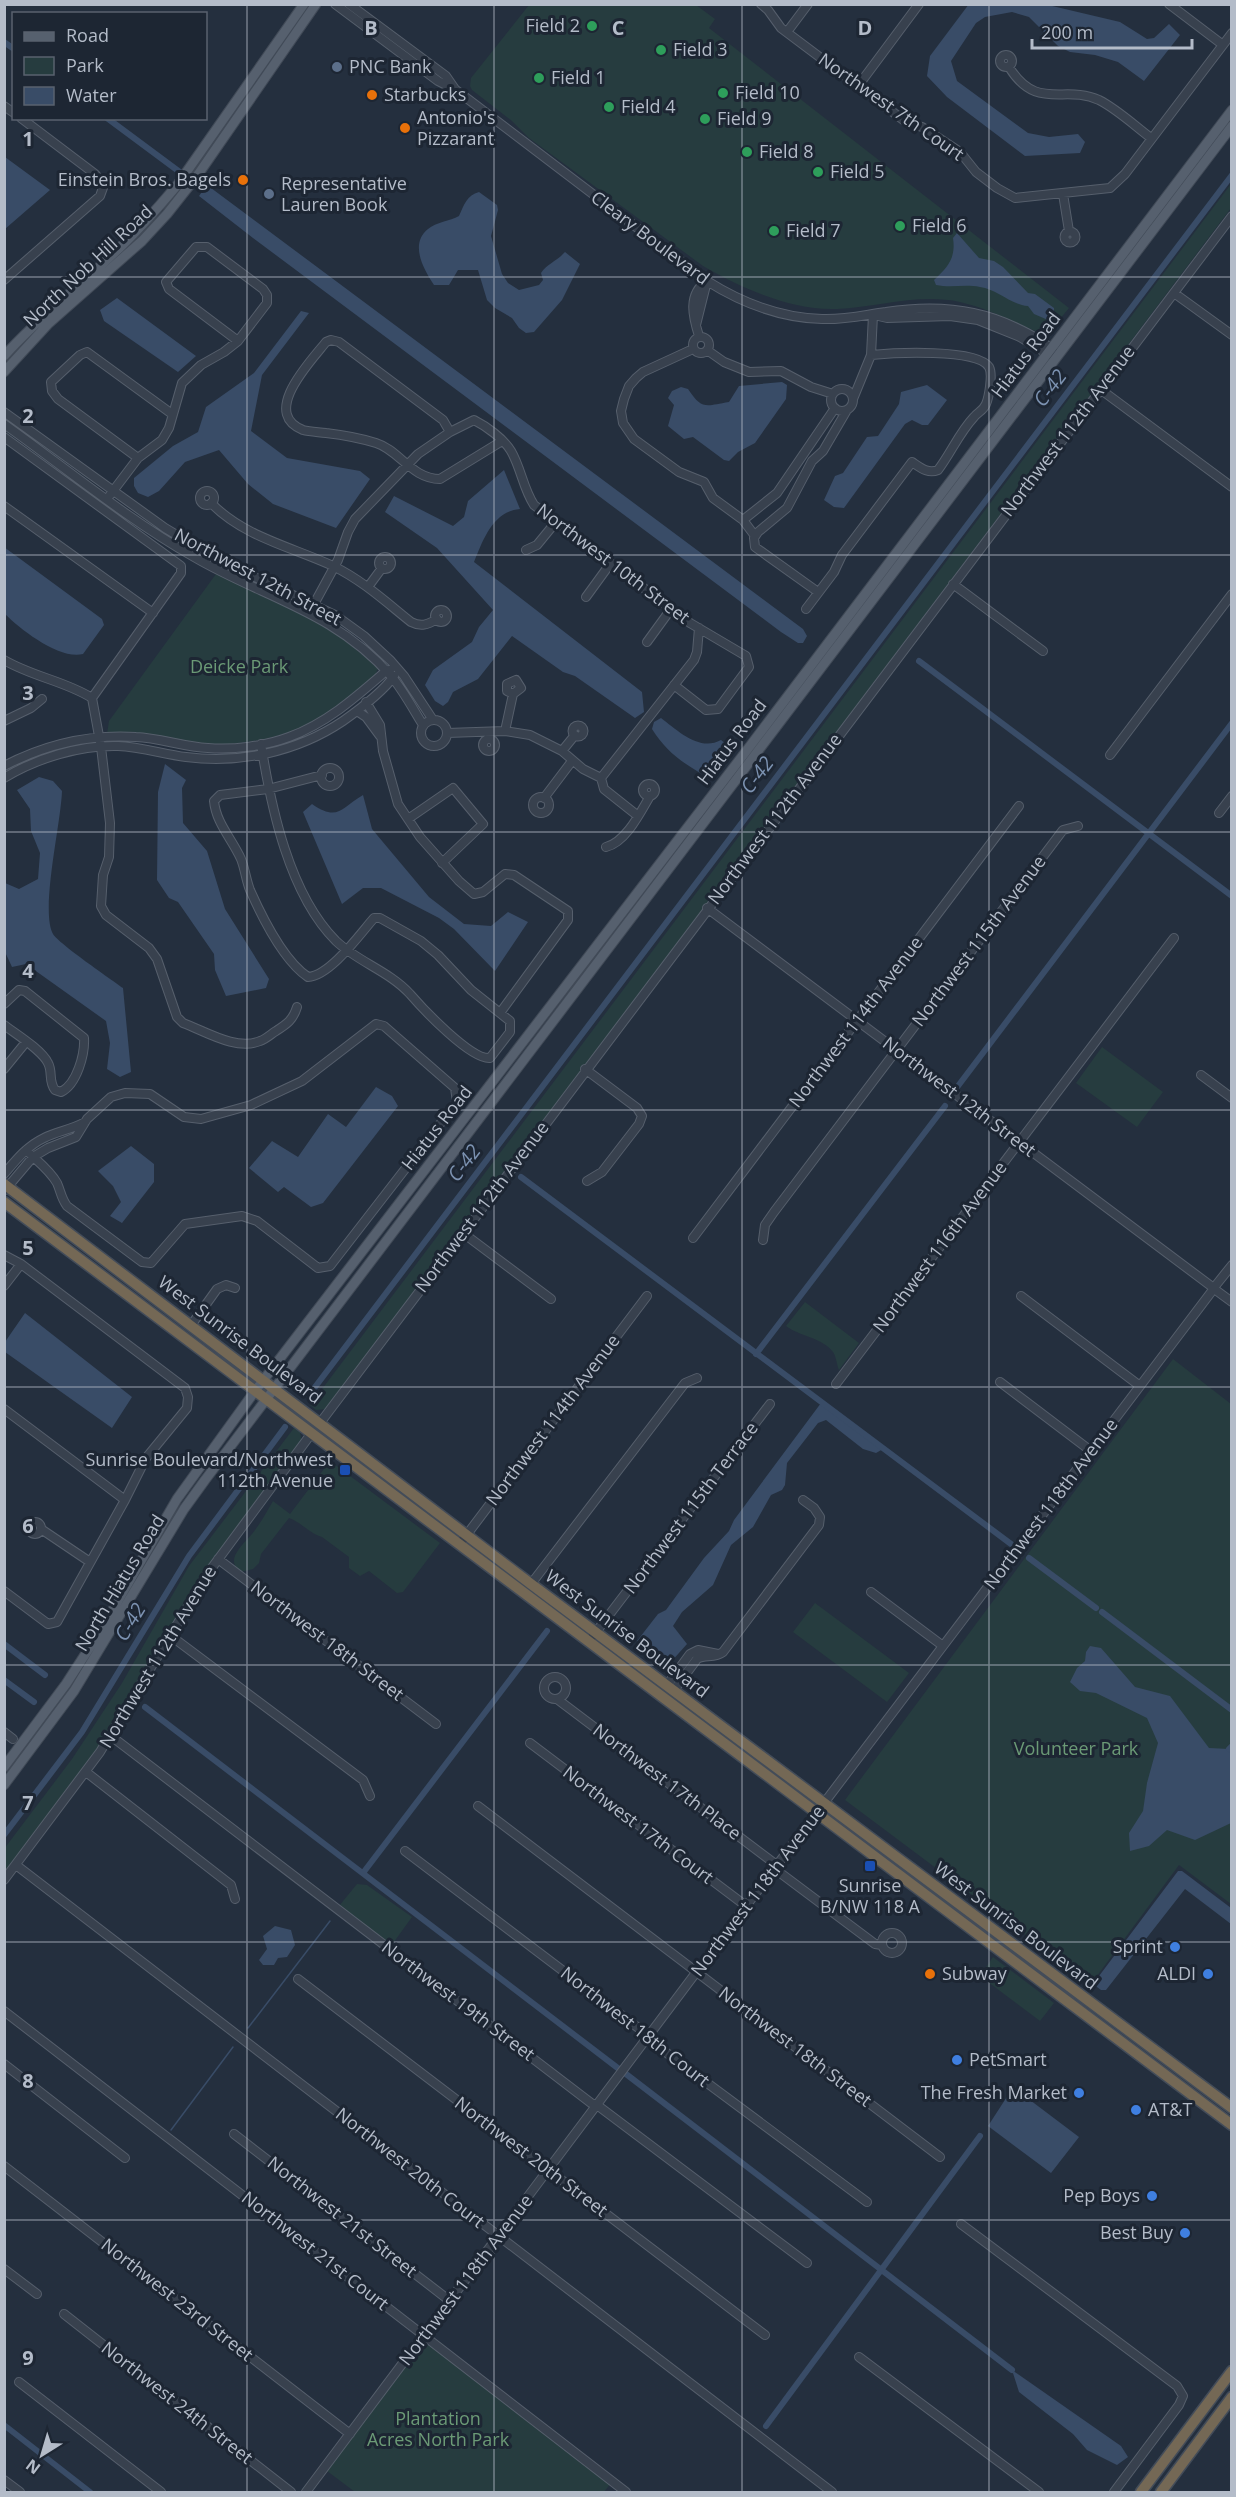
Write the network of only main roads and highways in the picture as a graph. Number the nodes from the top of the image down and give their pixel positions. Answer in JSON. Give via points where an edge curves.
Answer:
{"nodes":[{"id":1,"x":304,"y":4,"type":"edge"},
{"id":2,"x":316,"y":4,"type":"edge"},
{"id":3,"x":1232,"y":110,"type":"edge"},
{"id":4,"x":1232,"y":126,"type":"edge"},
{"id":5,"x":1052,"y":354,"type":"junction"},
{"id":6,"x":4,"y":356,"type":"edge"},
{"id":7,"x":4,"y":372,"type":"edge"},
{"id":8,"x":6,"y":1187,"type":"edge"},
{"id":9,"x":4,"y":1202,"type":"edge"},
{"id":10,"x":264,"y":1380,"type":"junction"},
{"id":11,"x":274,"y":1387,"type":"junction"},
{"id":12,"x":255,"y":1391,"type":"junction"},
{"id":13,"x":265,"y":1399,"type":"junction"},
{"id":14,"x":593,"y":1637,"type":"junction"},
{"id":15,"x":4,"y":1767,"type":"edge"},
{"id":16,"x":4,"y":1785,"type":"edge"},
{"id":17,"x":1232,"y":2108,"type":"edge"},
{"id":18,"x":1232,"y":2125,"type":"edge"},
{"id":19,"x":1232,"y":2371,"type":"edge"},
{"id":20,"x":1232,"y":2397,"type":"edge"},
{"id":21,"x":1143,"y":2490,"type":"edge"},
{"id":22,"x":1161,"y":2492,"type":"edge"}],
"edges":[{"from":1,"to":6,"type":"main road","name":"North Nob Hill Road","via":[[178,184],[134,234],[41,317]]},
{"from":2,"to":7,"type":"main road","name":"North Nob Hill Road","via":[[186,191],[142,241],[49,323]]},
{"from":3,"to":5,"type":"main road","name":"Hiatus Road"},
{"from":4,"to":5,"type":"main road","name":"Hiatus Road"},
{"from":5,"to":10,"type":"main road","name":"Hiatus Road"},
{"from":5,"to":11,"type":"main road","name":"Hiatus Road"},
{"from":8,"to":10,"type":"highway","name":"West Sunrise Boulevard"},
{"from":9,"to":12,"type":"highway","name":"West Sunrise Boulevard"},
{"from":10,"to":11,"type":"highway","name":"West Sunrise Boulevard"},
{"from":10,"to":12,"type":"main road","name":"Hiatus Road"},
{"from":11,"to":13,"type":"main road","name":"Hiatus Road"},
{"from":11,"to":14,"type":"highway","name":"West Sunrise Boulevard","via":[[531,1584]]},
{"from":12,"to":13,"type":"highway","name":"West Sunrise Boulevard"},
{"from":12,"to":15,"type":"main road","name":"North Hiatus Road","via":[[177,1499],[66,1684]]},
{"from":13,"to":14,"type":"highway","name":"West Sunrise Boulevard","via":[[459,1545]]},
{"from":13,"to":16,"type":"main road","name":"North Hiatus Road","via":[[184,1509],[74,1690]]},
{"from":14,"to":17,"type":"highway","name":"West Sunrise Boulevard","via":[[670,1688],[825,1802]]},
{"from":14,"to":18,"type":"highway","name":"West Sunrise Boulevard","via":[[817,1813]]},
{"from":19,"to":21,"type":"highway"},
{"from":20,"to":22,"type":"highway"}]}
